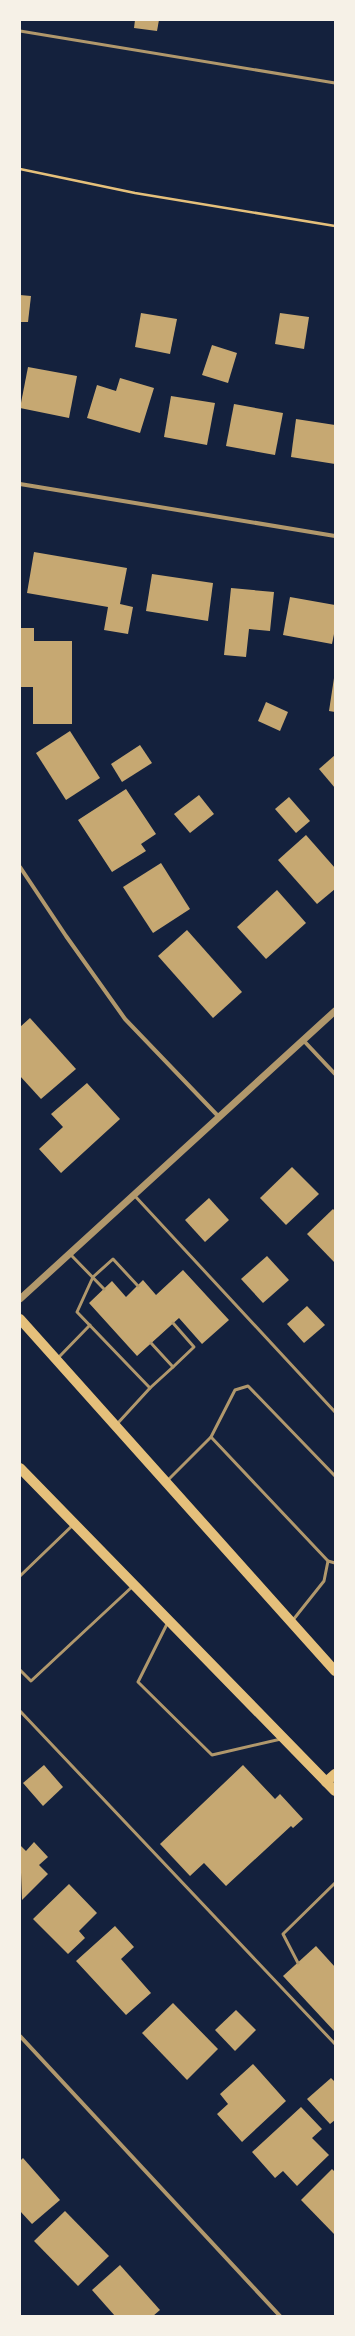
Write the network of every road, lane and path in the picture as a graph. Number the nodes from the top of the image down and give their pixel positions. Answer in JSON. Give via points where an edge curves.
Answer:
{"nodes":[{"id":1,"x":20,"y":31,"type":"edge"},
{"id":2,"x":335,"y":83,"type":"edge"},
{"id":3,"x":20,"y":168,"type":"edge"},
{"id":4,"x":335,"y":226,"type":"edge"},
{"id":5,"x":20,"y":484,"type":"edge"},
{"id":6,"x":335,"y":536,"type":"edge"},
{"id":7,"x":20,"y":866,"type":"edge"},
{"id":8,"x":335,"y":1011,"type":"edge"},
{"id":9,"x":303,"y":1040,"type":"junction"},
{"id":10,"x":335,"y":1074,"type":"edge"},
{"id":11,"x":219,"y":1117,"type":"junction"},
{"id":12,"x":134,"y":1195,"type":"junction"},
{"id":13,"x":71,"y":1254,"type":"junction"},
{"id":14,"x":94,"y":1277,"type":"junction"},
{"id":15,"x":138,"y":1286,"type":"dead end"},
{"id":16,"x":104,"y":1289,"type":"dead end"},
{"id":17,"x":20,"y":1299,"type":"edge"},
{"id":18,"x":20,"y":1320,"type":"edge"},
{"id":19,"x":173,"y":1324,"type":"dead end"},
{"id":20,"x":90,"y":1325,"type":"junction"},
{"id":21,"x":151,"y":1343,"type":"dead end"},
{"id":22,"x":56,"y":1360,"type":"junction"},
{"id":23,"x":173,"y":1367,"type":"junction"},
{"id":24,"x":150,"y":1388,"type":"junction"},
{"id":25,"x":335,"y":1412,"type":"edge"},
{"id":26,"x":116,"y":1426,"type":"junction"},
{"id":27,"x":211,"y":1437,"type":"junction"},
{"id":28,"x":20,"y":1468,"type":"edge"},
{"id":29,"x":335,"y":1476,"type":"edge"},
{"id":30,"x":166,"y":1482,"type":"junction"},
{"id":31,"x":74,"y":1524,"type":"junction"},
{"id":32,"x":328,"y":1561,"type":"junction"},
{"id":33,"x":335,"y":1563,"type":"edge"},
{"id":34,"x":20,"y":1576,"type":"edge"},
{"id":35,"x":134,"y":1585,"type":"junction"},
{"id":36,"x":169,"y":1621,"type":"junction"},
{"id":37,"x":292,"y":1621,"type":"junction"},
{"id":38,"x":20,"y":1670,"type":"edge"},
{"id":39,"x":335,"y":1671,"type":"edge"},
{"id":40,"x":20,"y":1711,"type":"edge"},
{"id":41,"x":284,"y":1739,"type":"junction"},
{"id":42,"x":335,"y":1774,"type":"edge"},
{"id":43,"x":326,"y":1782,"type":"junction"},
{"id":44,"x":335,"y":1791,"type":"edge"},
{"id":45,"x":335,"y":1883,"type":"edge"},
{"id":46,"x":298,"y":1963,"type":"dead end"},
{"id":47,"x":20,"y":2036,"type":"edge"},
{"id":48,"x":335,"y":2044,"type":"edge"},
{"id":49,"x":280,"y":2316,"type":"edge"}],
"edges":[{"from":1,"to":2,"type":"lane"},
{"from":3,"to":4,"type":"path","via":[[135,193]]},
{"from":5,"to":6,"type":"street"},
{"from":7,"to":11,"type":"street","via":[[125,1019]]},
{"from":8,"to":9,"type":"street"},
{"from":9,"to":10,"type":"street"},
{"from":9,"to":11,"type":"street"},
{"from":11,"to":12,"type":"street"},
{"from":12,"to":13,"type":"street"},
{"from":12,"to":25,"type":"lane"},
{"from":13,"to":14,"type":"lane"},
{"from":13,"to":17,"type":"street"},
{"from":14,"to":15,"type":"lane","via":[[113,1259]]},
{"from":14,"to":16,"type":"lane"},
{"from":14,"to":20,"type":"lane","via":[[77,1312]]},
{"from":18,"to":22,"type":"main road"},
{"from":19,"to":23,"type":"lane","via":[[194,1347]]},
{"from":20,"to":22,"type":"lane"},
{"from":20,"to":24,"type":"lane"},
{"from":21,"to":23,"type":"lane"},
{"from":22,"to":26,"type":"main road"},
{"from":23,"to":24,"type":"lane"},
{"from":24,"to":26,"type":"lane"},
{"from":26,"to":30,"type":"main road"},
{"from":27,"to":29,"type":"lane","via":[[236,1390],[248,1386]]},
{"from":27,"to":30,"type":"lane"},
{"from":27,"to":32,"type":"lane"},
{"from":28,"to":31,"type":"main road"},
{"from":30,"to":37,"type":"main road"},
{"from":31,"to":34,"type":"lane"},
{"from":31,"to":35,"type":"main road"},
{"from":32,"to":33,"type":"lane"},
{"from":32,"to":37,"type":"lane","via":[[324,1581]]},
{"from":35,"to":36,"type":"main road"},
{"from":35,"to":38,"type":"lane","via":[[31,1681]]},
{"from":36,"to":41,"type":"main road"},
{"from":36,"to":41,"type":"lane","via":[[138,1682],[212,1755]]},
{"from":37,"to":39,"type":"main road"},
{"from":40,"to":48,"type":"lane"},
{"from":41,"to":43,"type":"main road"},
{"from":42,"to":43,"type":"main road"},
{"from":43,"to":44,"type":"main road"},
{"from":45,"to":46,"type":"lane","via":[[283,1934]]},
{"from":47,"to":49,"type":"street"}]}
